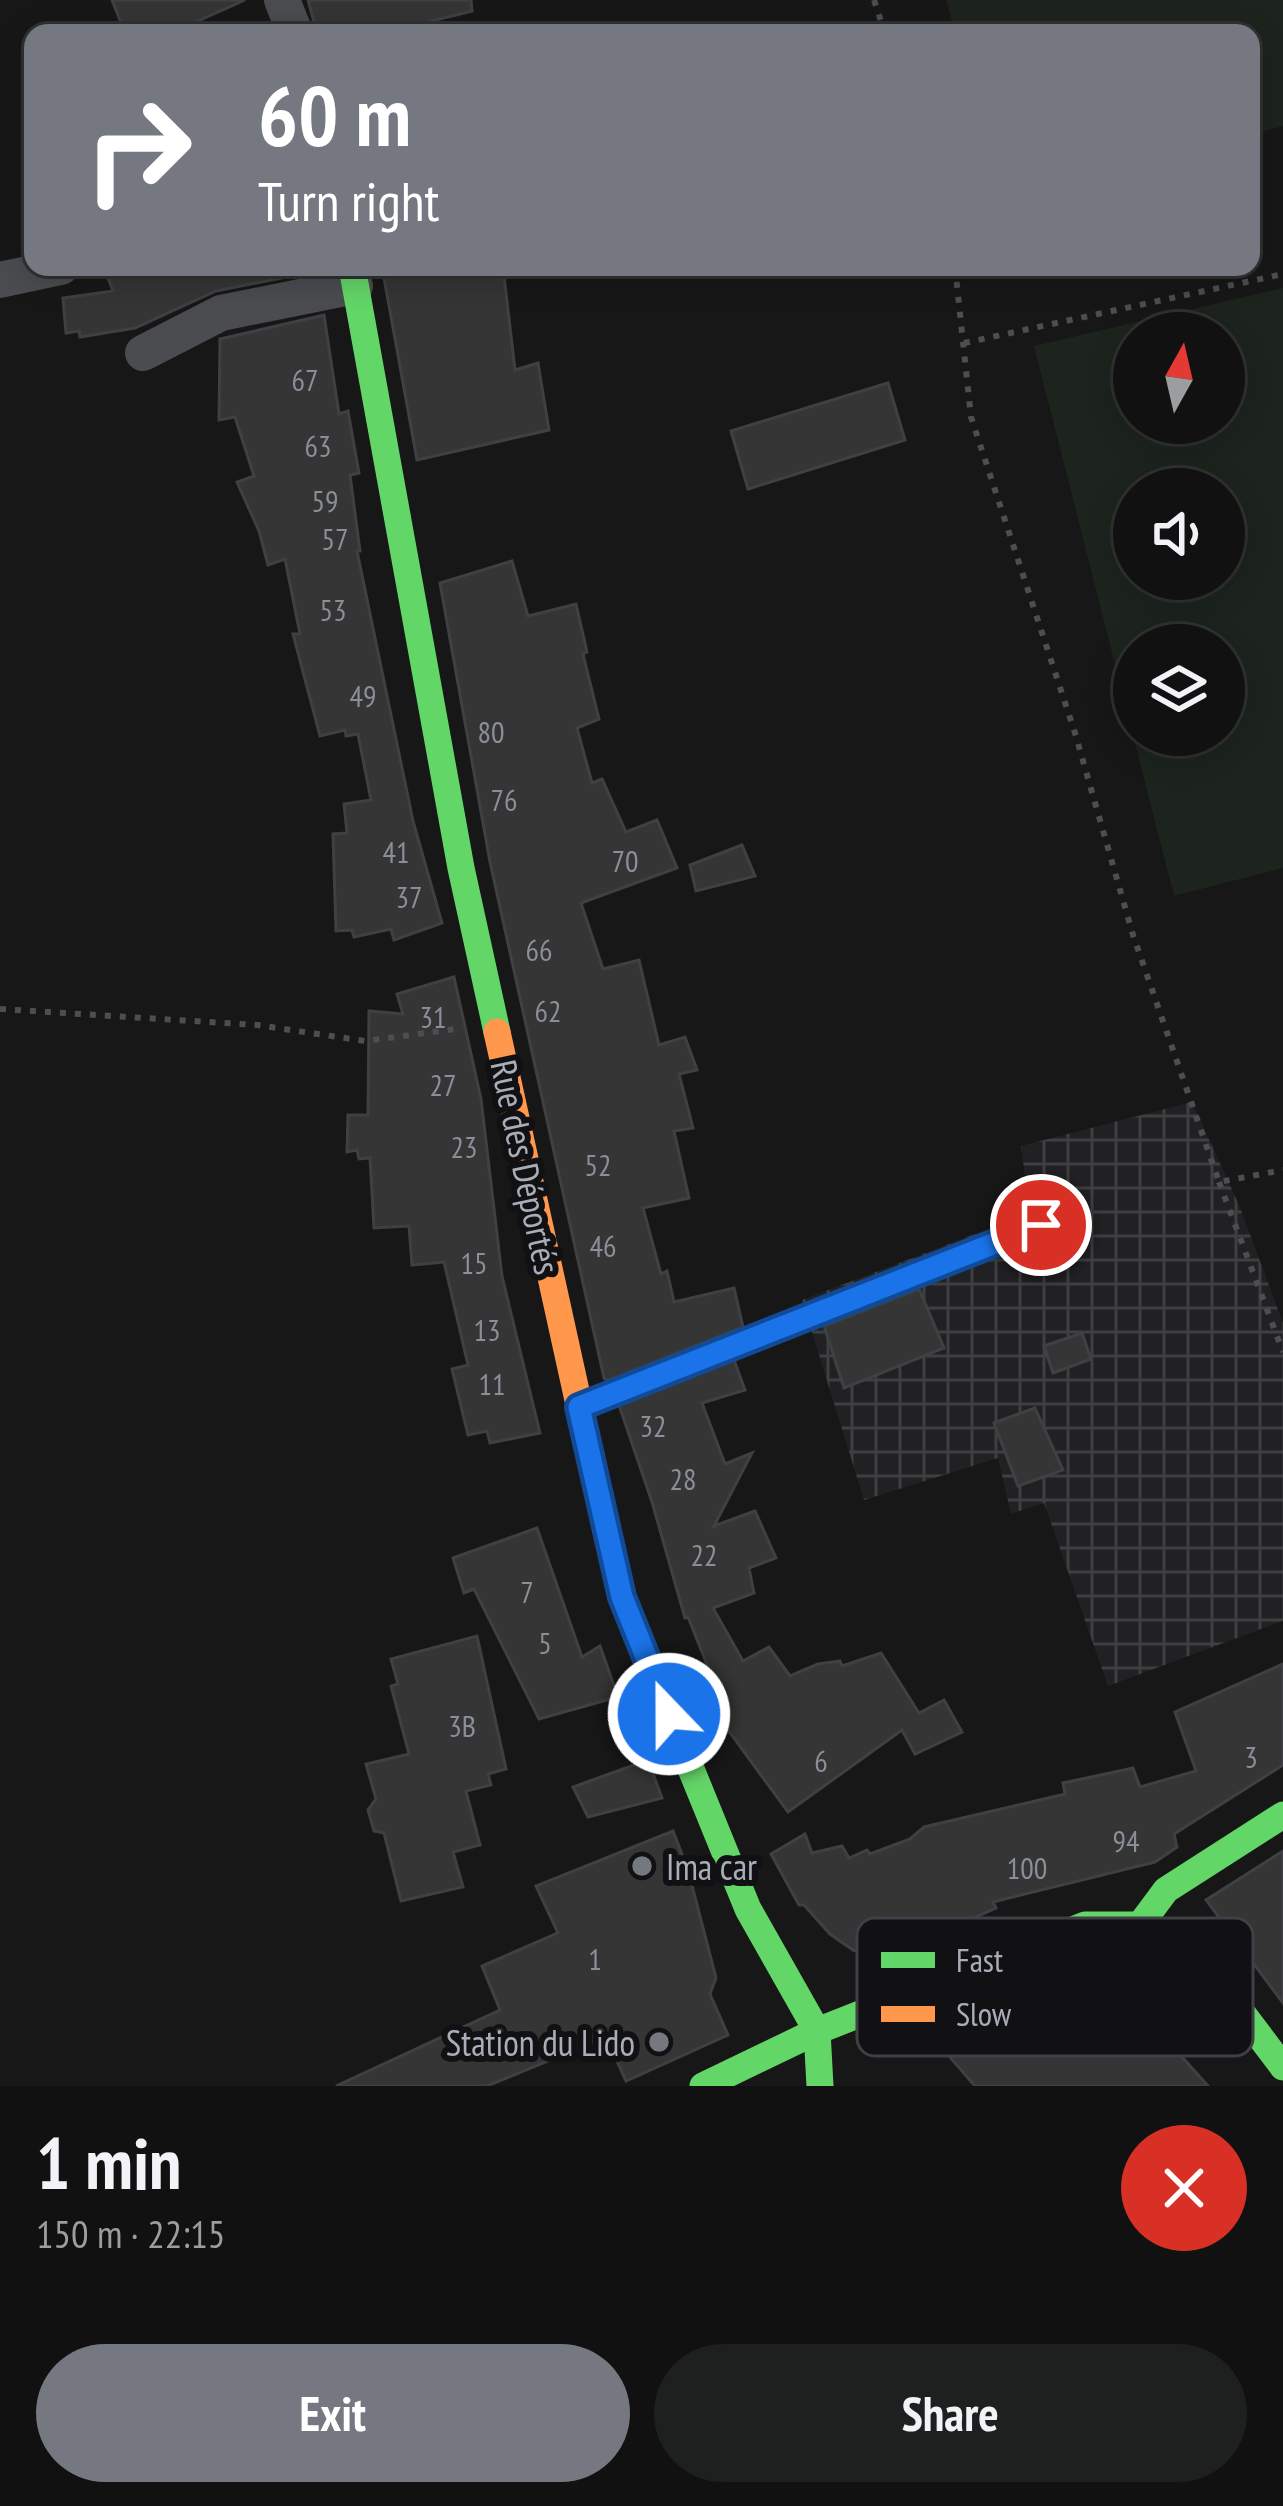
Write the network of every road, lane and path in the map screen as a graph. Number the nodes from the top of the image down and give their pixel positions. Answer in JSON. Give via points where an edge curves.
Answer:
{"nodes":[{"id":1,"x":1283,"y":274,"type":"edge"},
{"id":2,"x":354,"y":276,"type":"edge"},
{"id":3,"x":956,"y":276,"type":"edge"},
{"id":4,"x":963,"y":344,"type":"junction"},
{"id":5,"x":143,"y":352,"type":"dead end"},
{"id":6,"x":0,"y":1010,"type":"edge"},
{"id":7,"x":495,"y":1026,"type":"junction"},
{"id":8,"x":1283,"y":1170,"type":"edge"},
{"id":9,"x":1219,"y":1182,"type":"junction"},
{"id":10,"x":1041,"y":1225,"type":"dead end"},
{"id":11,"x":1283,"y":1352,"type":"edge"},
{"id":12,"x":579,"y":1407,"type":"junction"},
{"id":13,"x":1283,"y":1815,"type":"edge"},
{"id":14,"x":1145,"y":1918,"type":"edge"},
{"id":15,"x":857,"y":2016,"type":"edge"},
{"id":16,"x":1253,"y":2027,"type":"edge"},
{"id":17,"x":818,"y":2031,"type":"junction"},
{"id":18,"x":1283,"y":2066,"type":"edge"},
{"id":19,"x":703,"y":2086,"type":"edge"},
{"id":20,"x":820,"y":2086,"type":"edge"}],
"edges":[{"from":1,"to":4,"type":"path"},
{"from":2,"to":5,"type":"street","via":[[221,313]]},
{"from":2,"to":7,"type":"street","name":"Rue des Déportés"},
{"from":3,"to":4,"type":"path"},
{"from":4,"to":9,"type":"path","via":[[971,417]]},
{"from":6,"to":7,"type":"path","via":[[257,1025],[365,1041]]},
{"from":7,"to":12,"type":"street","name":"Rue des Déportés"},
{"from":8,"to":9,"type":"path"},
{"from":9,"to":11,"type":"path"},
{"from":10,"to":12,"type":"lane"},
{"from":12,"to":17,"type":"street","name":"Rue des Déportés","via":[[622,1597],[748,1909]]},
{"from":13,"to":14,"type":"street","via":[[1166,1890]]},
{"from":15,"to":17,"type":"street"},
{"from":16,"to":18,"type":"street"},
{"from":17,"to":19,"type":"street"},
{"from":17,"to":20,"type":"street"}]}
